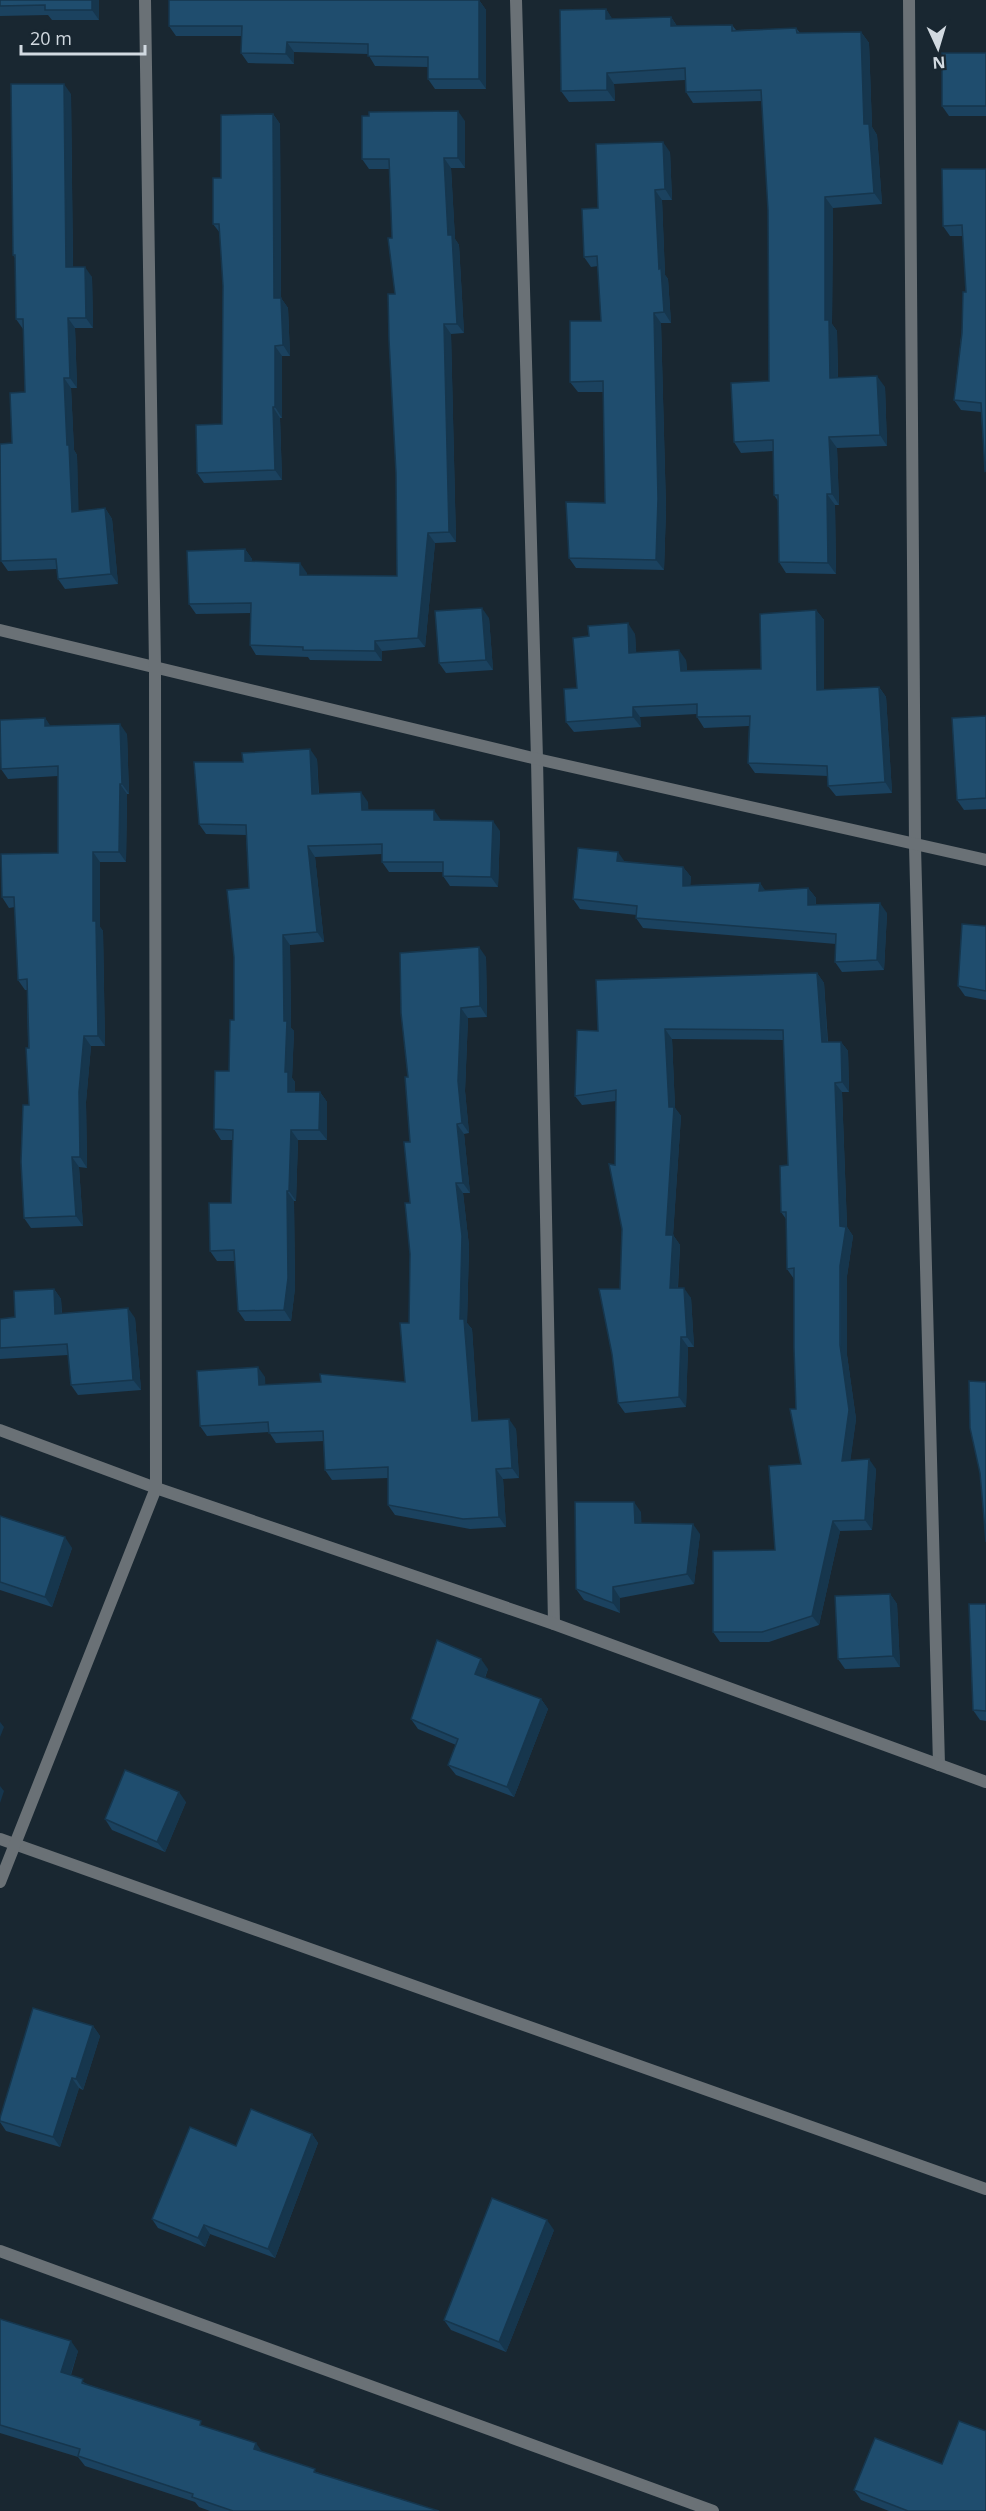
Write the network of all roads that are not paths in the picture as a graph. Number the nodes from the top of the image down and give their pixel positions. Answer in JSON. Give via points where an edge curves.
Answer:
{"nodes":[{"id":1,"x":145,"y":0,"type":"edge"},
{"id":2,"x":516,"y":0,"type":"edge"},
{"id":3,"x":909,"y":0,"type":"edge"},
{"id":4,"x":0,"y":630,"type":"edge"},
{"id":5,"x":155,"y":667,"type":"junction"},
{"id":6,"x":537,"y":759,"type":"junction"},
{"id":7,"x":915,"y":846,"type":"junction"},
{"id":8,"x":986,"y":861,"type":"edge"},
{"id":9,"x":0,"y":1430,"type":"edge"},
{"id":10,"x":156,"y":1488,"type":"junction"},
{"id":11,"x":554,"y":1624,"type":"junction"},
{"id":12,"x":939,"y":1765,"type":"junction"},
{"id":13,"x":986,"y":1782,"type":"edge"},
{"id":14,"x":0,"y":1839,"type":"edge"},
{"id":15,"x":15,"y":1845,"type":"junction"},
{"id":16,"x":0,"y":1882,"type":"edge"},
{"id":17,"x":986,"y":2189,"type":"edge"},
{"id":18,"x":0,"y":2251,"type":"edge"},
{"id":19,"x":713,"y":2511,"type":"edge"}],
"edges":[{"from":1,"to":5,"type":"street"},
{"from":2,"to":6,"type":"street"},
{"from":3,"to":7,"type":"street"},
{"from":4,"to":5,"type":"street"},
{"from":5,"to":6,"type":"street"},
{"from":5,"to":10,"type":"street"},
{"from":6,"to":7,"type":"street"},
{"from":6,"to":11,"type":"street"},
{"from":7,"to":8,"type":"street"},
{"from":7,"to":12,"type":"street"},
{"from":9,"to":10,"type":"street"},
{"from":10,"to":11,"type":"street"},
{"from":10,"to":15,"type":"street"},
{"from":11,"to":12,"type":"street"},
{"from":12,"to":13,"type":"street"},
{"from":14,"to":15,"type":"street"},
{"from":15,"to":16,"type":"street"},
{"from":15,"to":17,"type":"street"},
{"from":18,"to":19,"type":"street"}]}
